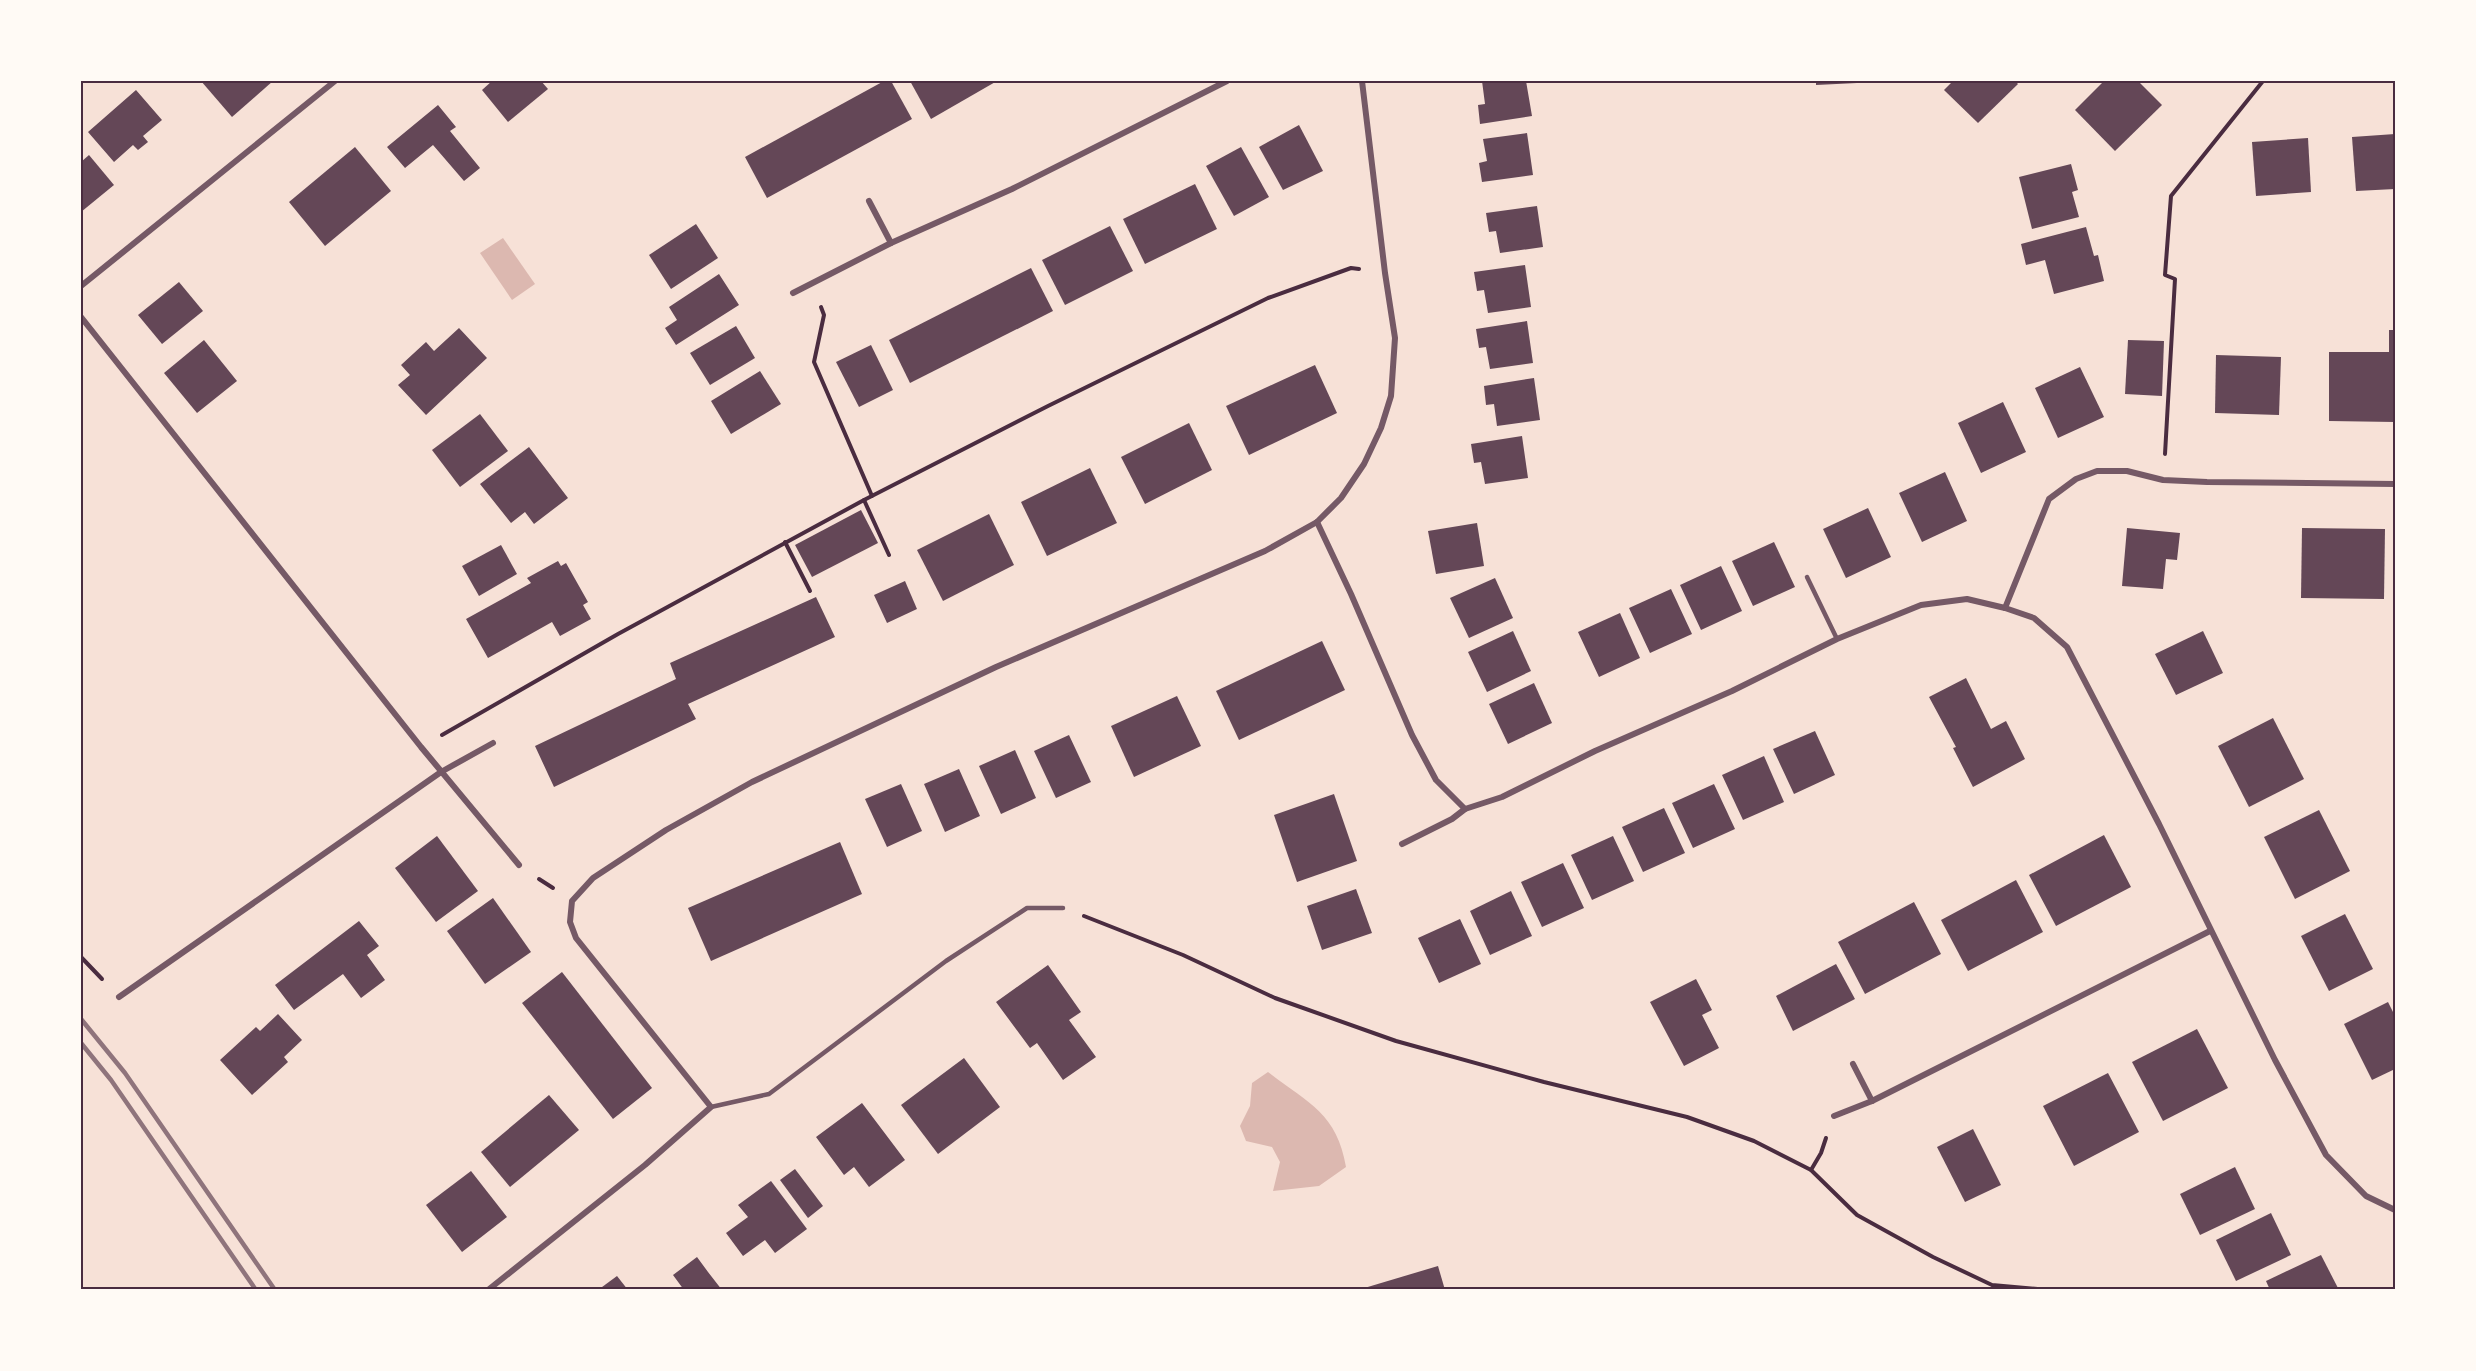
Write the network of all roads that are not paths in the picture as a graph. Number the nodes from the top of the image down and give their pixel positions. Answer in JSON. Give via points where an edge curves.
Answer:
{"nodes":[{"id":1,"x":334,"y":81,"type":"edge"},
{"id":2,"x":1227,"y":81,"type":"edge"},
{"id":3,"x":1362,"y":81,"type":"edge"},
{"id":4,"x":869,"y":201,"type":"dead end"},
{"id":5,"x":891,"y":243,"type":"junction"},
{"id":6,"x":81,"y":286,"type":"edge"},
{"id":7,"x":793,"y":293,"type":"dead end"},
{"id":8,"x":81,"y":317,"type":"edge"},
{"id":9,"x":2395,"y":484,"type":"edge"},
{"id":10,"x":1317,"y":522,"type":"junction"},
{"id":11,"x":1807,"y":577,"type":"dead end"},
{"id":12,"x":2005,"y":608,"type":"junction"},
{"id":13,"x":1837,"y":639,"type":"junction"},
{"id":14,"x":493,"y":742,"type":"dead end"},
{"id":15,"x":441,"y":772,"type":"junction"},
{"id":16,"x":1465,"y":809,"type":"junction"},
{"id":17,"x":1402,"y":844,"type":"dead end"},
{"id":18,"x":519,"y":865,"type":"road end"},
{"id":19,"x":1064,"y":908,"type":"road end"},
{"id":20,"x":2210,"y":931,"type":"junction"},
{"id":21,"x":119,"y":997,"type":"dead end"},
{"id":22,"x":1853,"y":1064,"type":"dead end"},
{"id":23,"x":1872,"y":1101,"type":"junction"},
{"id":24,"x":711,"y":1107,"type":"junction"},
{"id":25,"x":1834,"y":1116,"type":"road end"},
{"id":26,"x":2395,"y":1210,"type":"edge"},
{"id":27,"x":488,"y":1290,"type":"edge"}],
"edges":[{"from":1,"to":6,"type":"street"},
{"from":2,"to":5,"type":"street","via":[[1012,189]]},
{"from":3,"to":10,"type":"street","via":[[1395,338],[1391,396],[1364,464],[1341,498]]},
{"from":4,"to":5,"type":"street"},
{"from":5,"to":7,"type":"street"},
{"from":8,"to":15,"type":"street"},
{"from":9,"to":12,"type":"street","via":[[2163,480],[2127,471],[2097,471],[2076,478],[2049,499]]},
{"from":10,"to":16,"type":"street","via":[[1412,735],[1436,780]]},
{"from":10,"to":24,"type":"street","via":[[1265,551],[996,668],[752,782],[666,830],[593,878],[572,901],[570,922],[576,938]]},
{"from":11,"to":13,"type":"lane"},
{"from":12,"to":13,"type":"street","via":[[1967,599],[1921,605]]},
{"from":12,"to":20,"type":"street","via":[[2034,618],[2067,647]]},
{"from":13,"to":16,"type":"street","via":[[1502,797]]},
{"from":14,"to":15,"type":"street"},
{"from":15,"to":18,"type":"street"},
{"from":15,"to":21,"type":"street"},
{"from":16,"to":17,"type":"street"},
{"from":19,"to":24,"type":"lane","via":[[1027,908],[946,961],[769,1094]]},
{"from":20,"to":23,"type":"street"},
{"from":20,"to":26,"type":"street","via":[[2326,1155],[2366,1196]]},
{"from":22,"to":23,"type":"street"},
{"from":23,"to":25,"type":"street"},
{"from":24,"to":27,"type":"street","via":[[645,1166]]}]}
